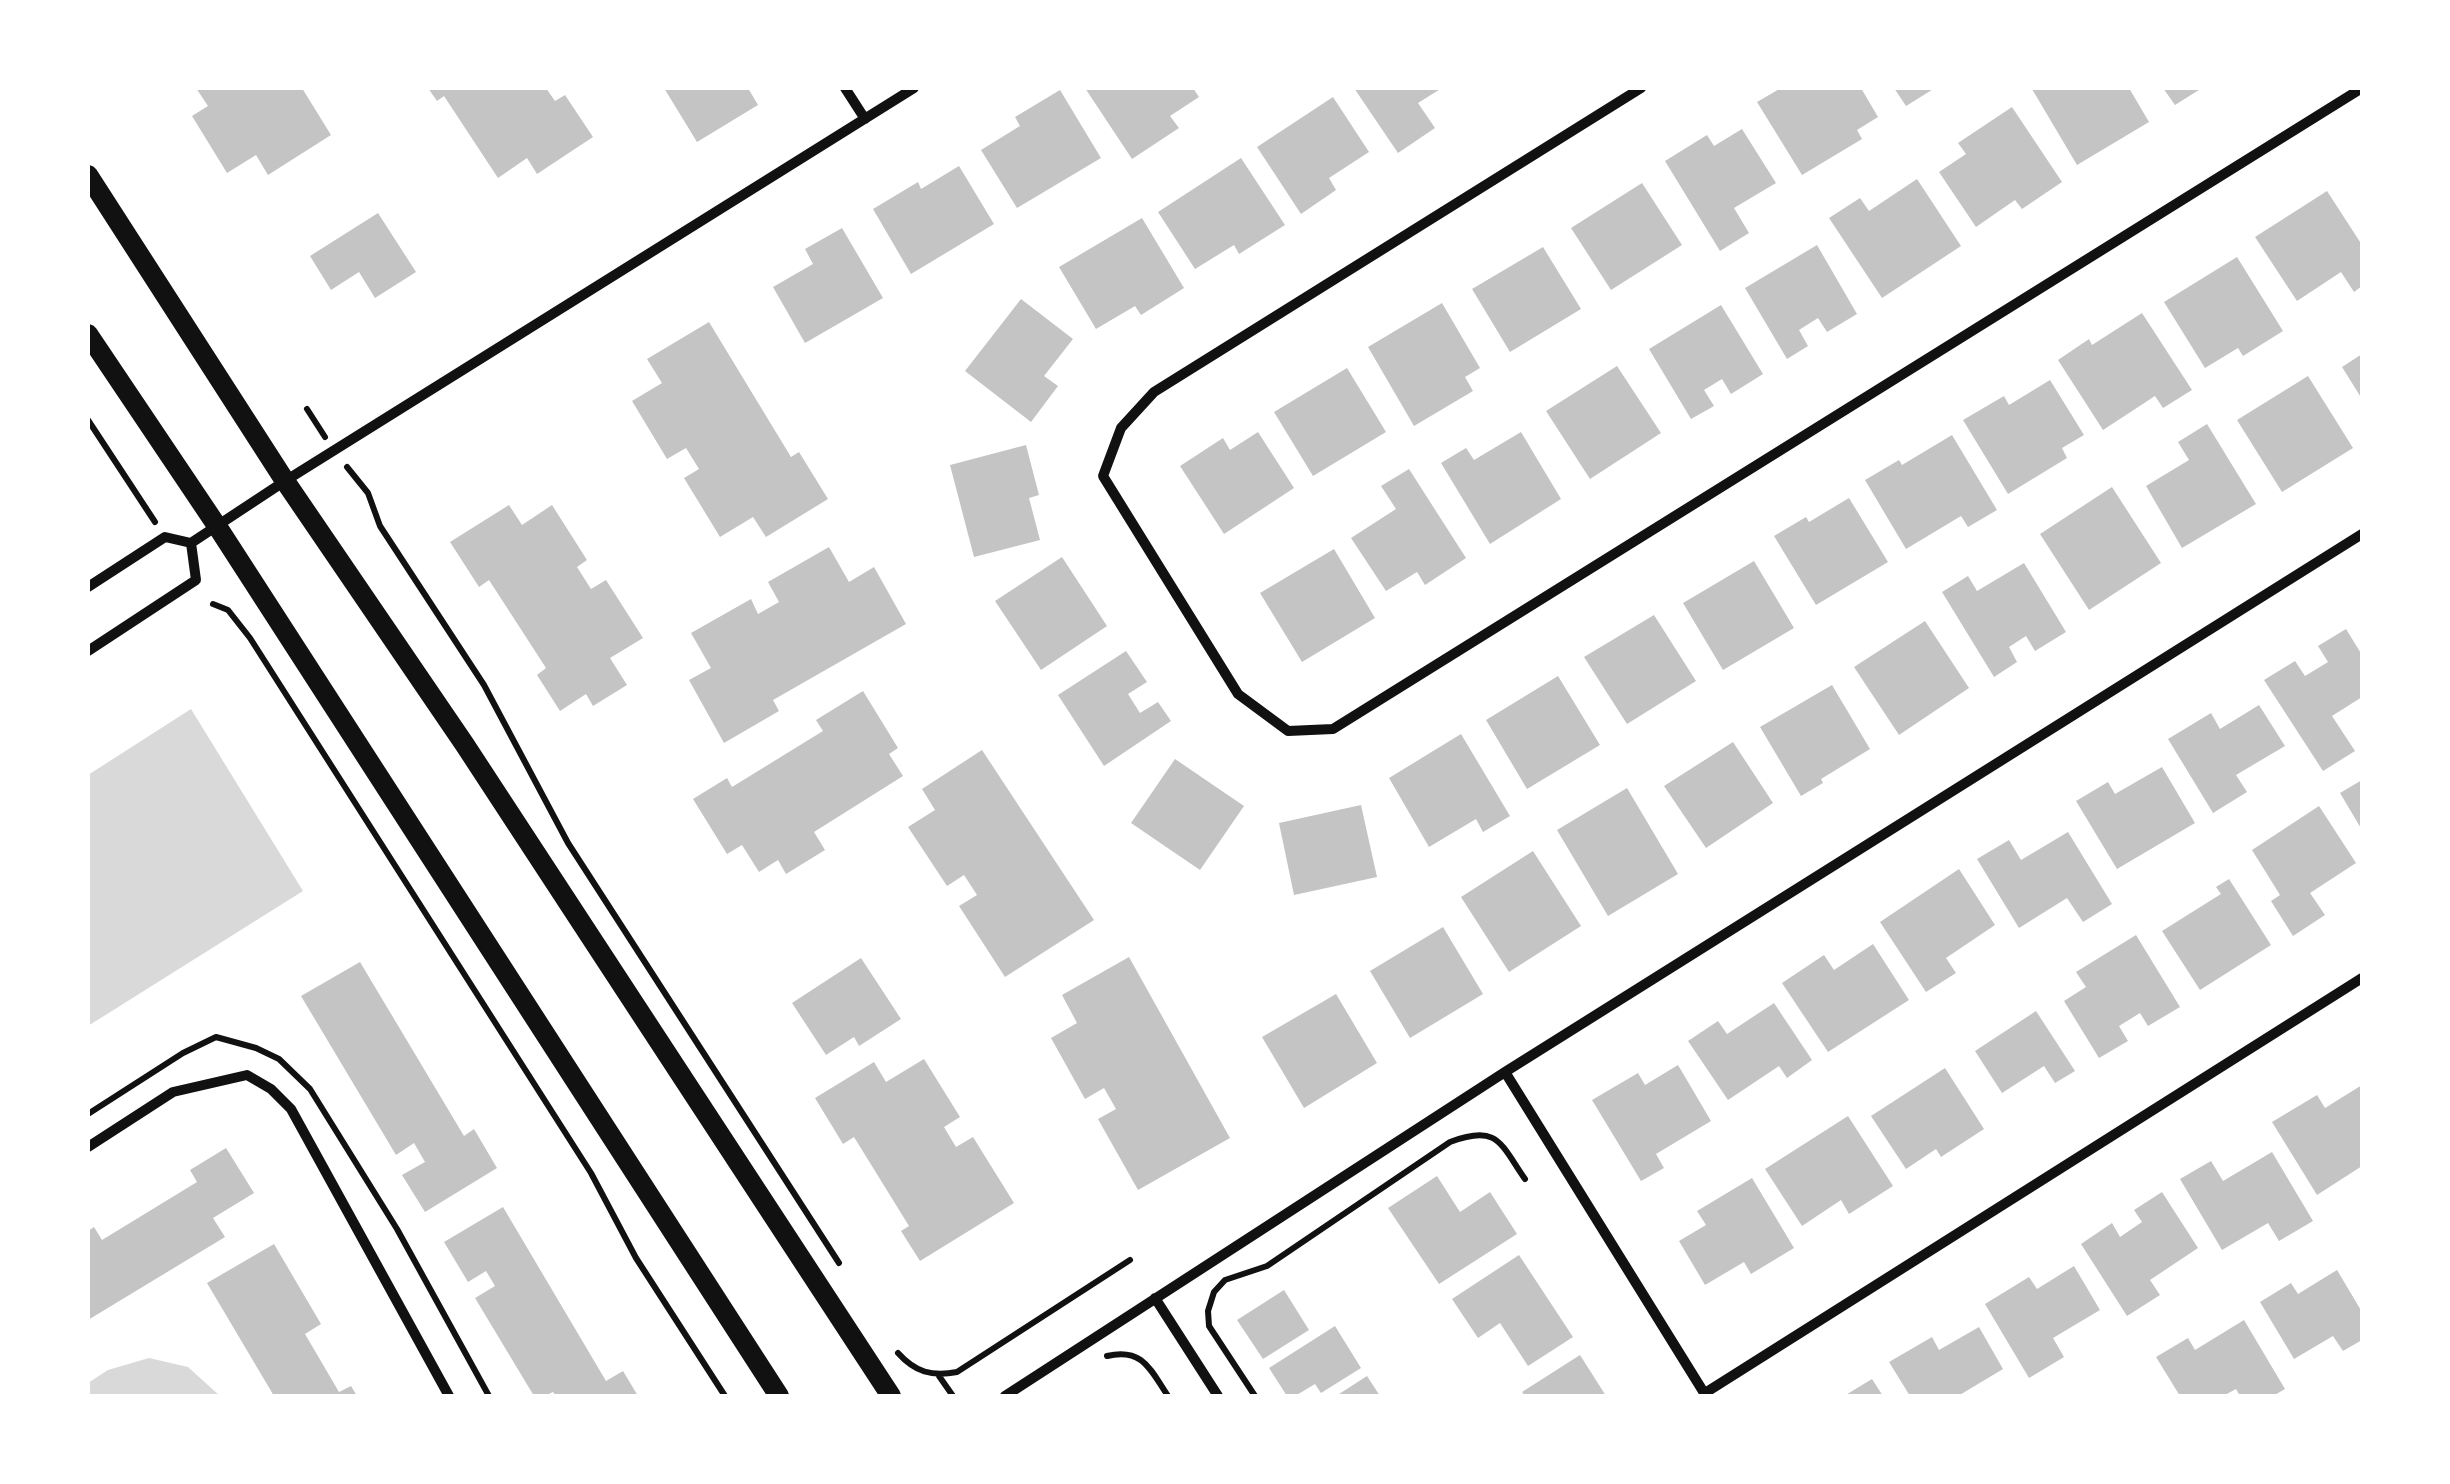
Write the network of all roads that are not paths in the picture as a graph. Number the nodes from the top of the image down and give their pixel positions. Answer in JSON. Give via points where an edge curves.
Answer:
{"nodes":[{"id":1,"x":845,"y":88,"type":"edge"},
{"id":2,"x":914,"y":88,"type":"edge"},
{"id":3,"x":1642,"y":88,"type":"edge"},
{"id":4,"x":2362,"y":88,"type":"edge"},
{"id":5,"x":865,"y":119,"type":"junction"},
{"id":6,"x":88,"y":176,"type":"edge"},
{"id":7,"x":88,"y":334,"type":"edge"},
{"id":8,"x":285,"y":480,"type":"junction"},
{"id":9,"x":217,"y":526,"type":"junction"},
{"id":10,"x":2362,"y":534,"type":"edge"},
{"id":11,"x":191,"y":543,"type":"junction"},
{"id":12,"x":88,"y":587,"type":"edge"},
{"id":13,"x":88,"y":651,"type":"edge"},
{"id":14,"x":2362,"y":978,"type":"edge"},
{"id":15,"x":1506,"y":1072,"type":"junction"},
{"id":16,"x":88,"y":1147,"type":"edge"},
{"id":17,"x":1155,"y":1298,"type":"junction"},
{"id":18,"x":1706,"y":1395,"type":"edge"},
{"id":19,"x":449,"y":1396,"type":"edge"},
{"id":20,"x":779,"y":1396,"type":"edge"},
{"id":21,"x":891,"y":1396,"type":"edge"},
{"id":22,"x":1005,"y":1396,"type":"edge"},
{"id":23,"x":1218,"y":1396,"type":"edge"}],
"edges":[{"from":1,"to":5,"type":"street"},
{"from":2,"to":5,"type":"street"},
{"from":3,"to":4,"type":"street","via":[[1154,392],[1120,428],[1103,476],[1238,694],[1288,732],[1333,728]]},
{"from":5,"to":8,"type":"street"},
{"from":6,"to":8,"type":"main road"},
{"from":7,"to":9,"type":"main road"},
{"from":8,"to":9,"type":"street"},
{"from":8,"to":21,"type":"main road"},
{"from":9,"to":11,"type":"street"},
{"from":9,"to":20,"type":"main road"},
{"from":10,"to":15,"type":"street"},
{"from":11,"to":12,"type":"street","via":[[165,536]]},
{"from":11,"to":13,"type":"street","via":[[196,580]]},
{"from":14,"to":18,"type":"street"},
{"from":15,"to":17,"type":"street"},
{"from":15,"to":18,"type":"street"},
{"from":16,"to":19,"type":"street","via":[[173,1092],[247,1075],[271,1089],[291,1109]]},
{"from":17,"to":22,"type":"street"},
{"from":17,"to":23,"type":"street"}]}
